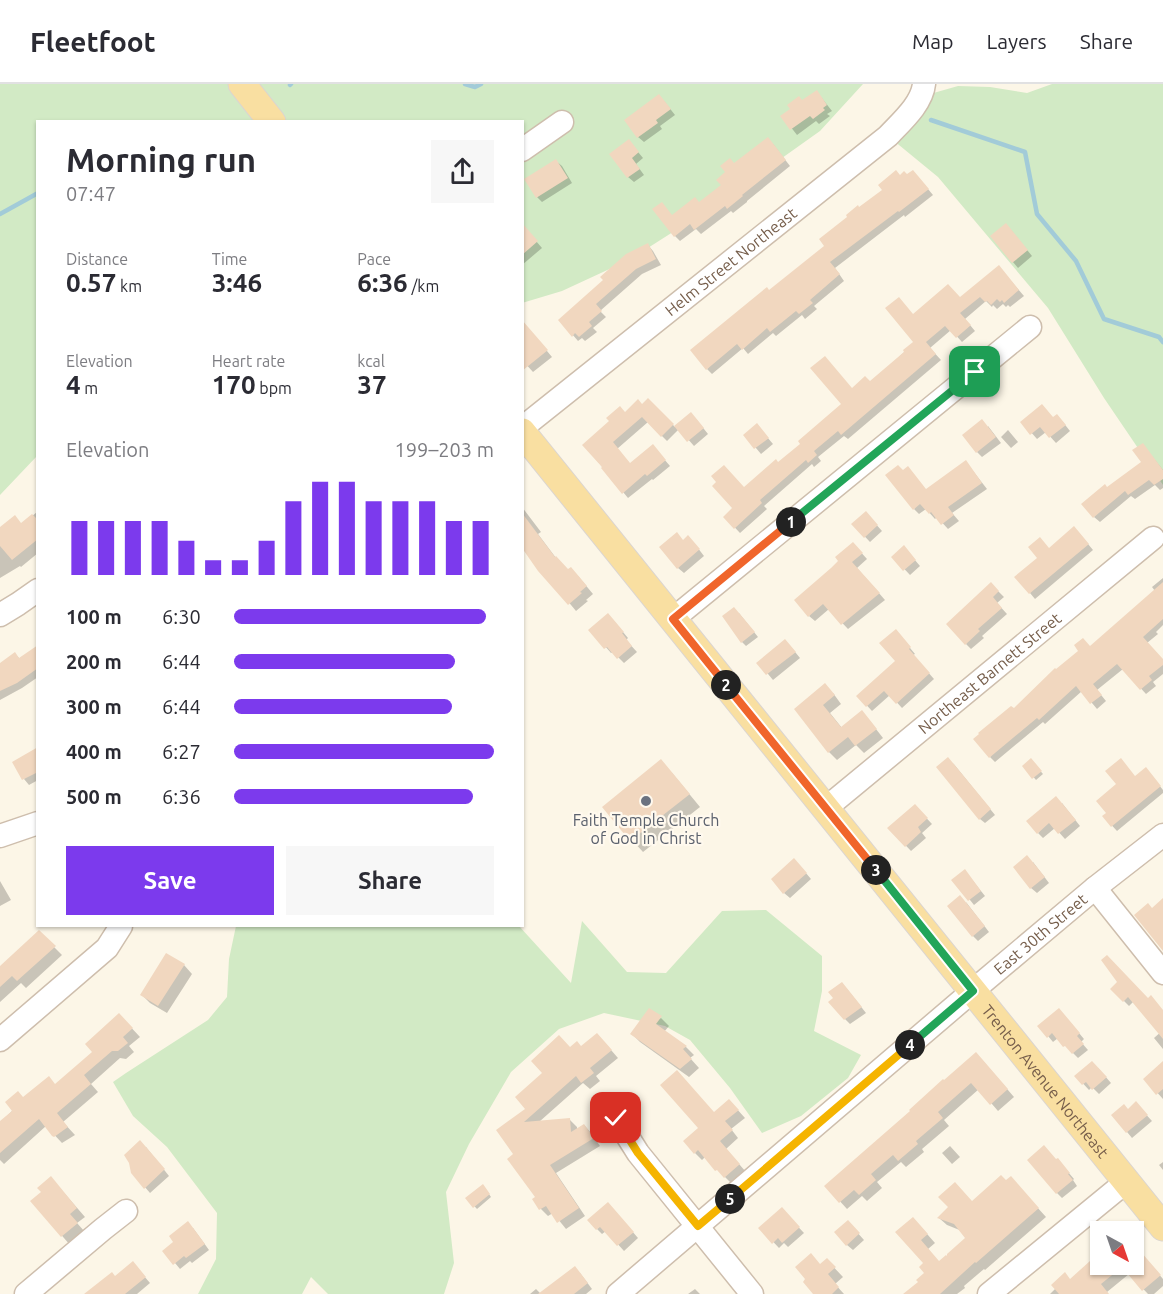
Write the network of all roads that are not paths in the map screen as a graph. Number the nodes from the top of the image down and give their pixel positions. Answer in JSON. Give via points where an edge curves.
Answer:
{"nodes":[{"id":1,"x":242,"y":84,"type":"edge"},
{"id":2,"x":924,"y":84,"type":"edge"},
{"id":3,"x":270,"y":120,"type":"edge"},
{"id":4,"x":562,"y":122,"type":"dead end"},
{"id":5,"x":524,"y":149,"type":"edge"},
{"id":6,"x":1030,"y":327,"type":"dead end"},
{"id":7,"x":524,"y":428,"type":"edge"},
{"id":8,"x":524,"y":433,"type":"edge"},
{"id":9,"x":1153,"y":538,"type":"dead end"},
{"id":10,"x":36,"y":591,"type":"edge"},
{"id":11,"x":0,"y":615,"type":"edge"},
{"id":12,"x":673,"y":619,"type":"junction"},
{"id":13,"x":826,"y":808,"type":"junction"},
{"id":14,"x":36,"y":824,"type":"edge"},
{"id":15,"x":1163,"y":835,"type":"edge"},
{"id":16,"x":0,"y":836,"type":"edge"},
{"id":17,"x":1095,"y":888,"type":"junction"},
{"id":18,"x":120,"y":927,"type":"edge"},
{"id":19,"x":1163,"y":973,"type":"edge"},
{"id":20,"x":973,"y":991,"type":"junction"},
{"id":21,"x":0,"y":1040,"type":"edge"},
{"id":22,"x":616,"y":1118,"type":"dead end"},
{"id":23,"x":1126,"y":1181,"type":"junction"},
{"id":24,"x":126,"y":1211,"type":"dead end"},
{"id":25,"x":698,"y":1226,"type":"junction"},
{"id":26,"x":1163,"y":1227,"type":"edge"},
{"id":27,"x":26,"y":1294,"type":"edge"},
{"id":28,"x":618,"y":1294,"type":"edge"},
{"id":29,"x":752,"y":1294,"type":"edge"},
{"id":30,"x":989,"y":1294,"type":"edge"}],
"edges":[{"from":1,"to":3,"type":"main road"},
{"from":2,"to":7,"type":"street","name":"Helm Street Northeast","via":[[911,112],[888,136]]},
{"from":4,"to":5,"type":"street"},
{"from":6,"to":12,"type":"street"},
{"from":8,"to":12,"type":"main road","name":"Trenton Avenue Northeast"},
{"from":9,"to":13,"type":"street","name":"Northeast Barnett Street"},
{"from":10,"to":11,"type":"street"},
{"from":12,"to":13,"type":"main road","name":"Trenton Avenue Northeast"},
{"from":13,"to":20,"type":"main road","name":"Trenton Avenue Northeast"},
{"from":14,"to":16,"type":"street"},
{"from":15,"to":17,"type":"street","name":"East 30th Street"},
{"from":17,"to":19,"type":"street"},
{"from":17,"to":20,"type":"street","name":"East 30th Street"},
{"from":18,"to":21,"type":"street","via":[[107,948]]},
{"from":20,"to":23,"type":"main road","name":"Trenton Avenue Northeast"},
{"from":20,"to":25,"type":"street","name":"East 30th Street"},
{"from":22,"to":25,"type":"street","via":[[638,1153]]},
{"from":23,"to":26,"type":"main road","name":"Trenton Avenue Northeast"},
{"from":23,"to":30,"type":"street"},
{"from":24,"to":27,"type":"street"},
{"from":25,"to":28,"type":"street","name":"East 30th Street"},
{"from":25,"to":29,"type":"street"}]}
